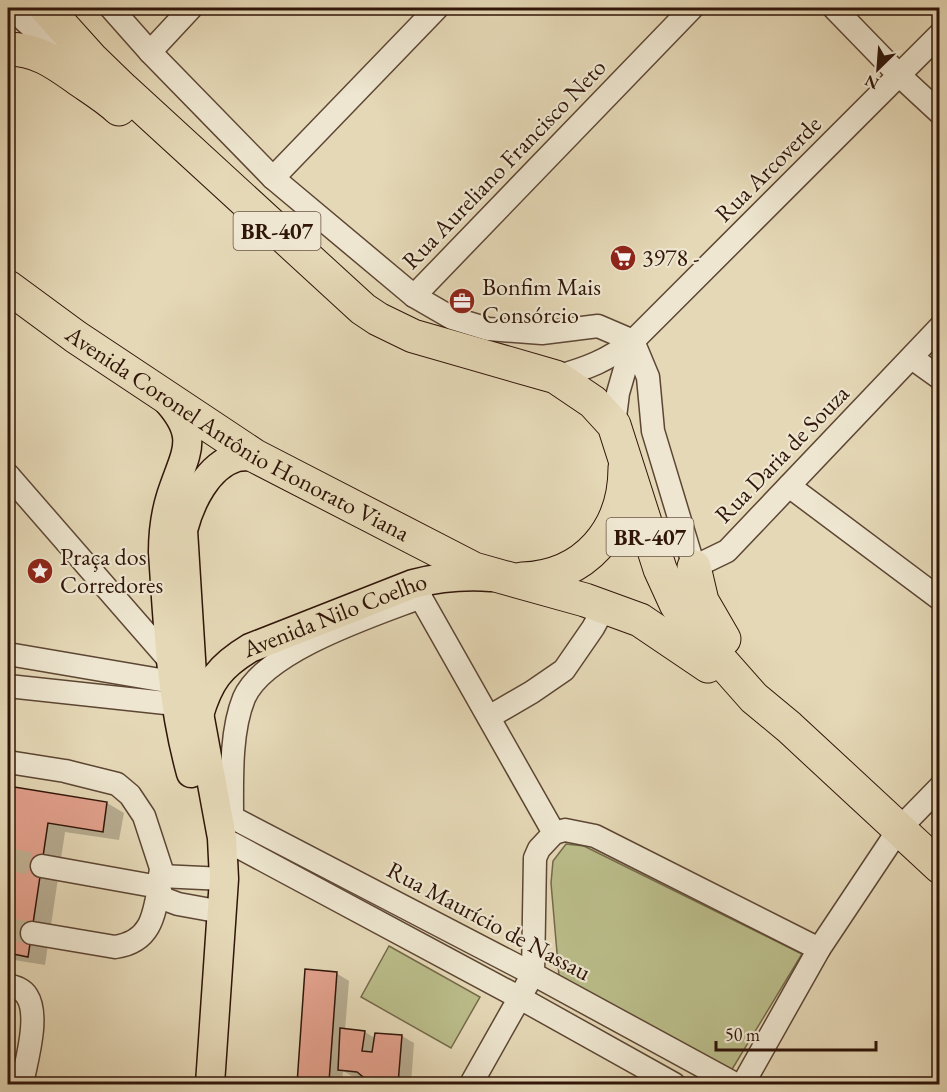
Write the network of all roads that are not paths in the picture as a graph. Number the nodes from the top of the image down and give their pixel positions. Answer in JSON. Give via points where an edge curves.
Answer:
{"nodes":[{"id":1,"x":11,"y":8,"type":"edge"},
{"id":2,"x":46,"y":8,"type":"edge"},
{"id":3,"x":111,"y":8,"type":"edge"},
{"id":4,"x":191,"y":8,"type":"edge"},
{"id":5,"x":436,"y":8,"type":"edge"},
{"id":6,"x":692,"y":8,"type":"edge"},
{"id":7,"x":834,"y":8,"type":"edge"},
{"id":8,"x":939,"y":34,"type":"edge"},
{"id":9,"x":8,"y":49,"type":"edge"},
{"id":10,"x":150,"y":52,"type":"junction"},
{"id":11,"x":900,"y":76,"type":"junction"},
{"id":12,"x":110,"y":100,"type":"junction"},
{"id":13,"x":939,"y":114,"type":"edge"},
{"id":14,"x":273,"y":178,"type":"junction"},
{"id":15,"x":8,"y":287,"type":"edge"},
{"id":16,"x":414,"y":296,"type":"junction"},
{"id":17,"x":939,"y":327,"type":"edge"},
{"id":18,"x":633,"y":341,"type":"junction"},
{"id":19,"x":912,"y":358,"type":"junction"},
{"id":20,"x":556,"y":377,"type":"junction"},
{"id":21,"x":939,"y":378,"type":"edge"},
{"id":22,"x":161,"y":394,"type":"junction"},
{"id":23,"x":614,"y":425,"type":"junction"},
{"id":24,"x":255,"y":456,"type":"junction"},
{"id":25,"x":625,"y":461,"type":"junction"},
{"id":26,"x":8,"y":475,"type":"edge"},
{"id":27,"x":789,"y":486,"type":"junction"},
{"id":28,"x":694,"y":567,"type":"junction"},
{"id":29,"x":511,"y":579,"type":"junction"},
{"id":30,"x":417,"y":590,"type":"junction"},
{"id":31,"x":939,"y":599,"type":"edge"},
{"id":32,"x":605,"y":606,"type":"junction"},
{"id":33,"x":8,"y":654,"type":"edge"},
{"id":34,"x":8,"y":686,"type":"edge"},
{"id":35,"x":179,"y":691,"type":"junction"},
{"id":36,"x":754,"y":698,"type":"junction"},
{"id":37,"x":489,"y":717,"type":"junction"},
{"id":38,"x":789,"y":727,"type":"junction"},
{"id":39,"x":8,"y":762,"type":"edge"},
{"id":40,"x":939,"y":787,"type":"edge"},
{"id":41,"x":223,"y":821,"type":"junction"},
{"id":42,"x":899,"y":829,"type":"junction"},
{"id":43,"x":554,"y":833,"type":"junction"},
{"id":44,"x":42,"y":866,"type":"tunnel mouth"},
{"id":45,"x":939,"y":867,"type":"edge"},
{"id":46,"x":224,"y":879,"type":"junction"},
{"id":47,"x":159,"y":882,"type":"junction"},
{"id":48,"x":222,"y":912,"type":"junction"},
{"id":49,"x":32,"y":933,"type":"tunnel mouth"},
{"id":50,"x":819,"y":950,"type":"junction"},
{"id":51,"x":533,"y":974,"type":"junction"},
{"id":52,"x":8,"y":985,"type":"edge"},
{"id":53,"x":520,"y":998,"type":"junction"},
{"id":54,"x":22,"y":1084,"type":"edge"},
{"id":55,"x":210,"y":1084,"type":"edge"},
{"id":56,"x":471,"y":1084,"type":"edge"},
{"id":57,"x":674,"y":1084,"type":"edge"},
{"id":58,"x":735,"y":1084,"type":"edge"},
{"id":59,"x":743,"y":1084,"type":"edge"}],
"edges":[{"from":1,"to":12,"type":"street"},
{"from":2,"to":20,"type":"highway","number":"BR-407","via":[[123,89],[363,309],[413,336]]},
{"from":3,"to":10,"type":"street"},
{"from":4,"to":10,"type":"street"},
{"from":5,"to":14,"type":"street"},
{"from":6,"to":16,"type":"street","name":"Rua Aureliano Francisco Neto"},
{"from":7,"to":11,"type":"street"},
{"from":8,"to":11,"type":"street","name":"Rua Arcoverde"},
{"from":9,"to":12,"type":"highway","via":[[56,62]]},
{"from":10,"to":14,"type":"street"},
{"from":11,"to":13,"type":"street"},
{"from":11,"to":18,"type":"street","name":"Rua Arcoverde"},
{"from":12,"to":20,"type":"highway","number":"BR-407","via":[[353,319],[394,339],[462,361]]},
{"from":14,"to":16,"type":"street"},
{"from":15,"to":22,"type":"highway","name":"Avenida Coronel Antônio Honorato Viana","number":"BR-407"},
{"from":16,"to":18,"type":"street","name":"Rua Aureliano Francisco Neto","via":[[452,318],[488,329],[542,333],[598,326]]},
{"from":17,"to":19,"type":"street","name":"Rua Daria de Souza"},
{"from":18,"to":20,"type":"street","name":"Rua Arcoverde","via":[[611,358]]},
{"from":18,"to":23,"type":"street","name":"Rua Arcoverde","via":[[618,393]]},
{"from":18,"to":28,"type":"street","name":"Rua Daria de Souza","via":[[648,377],[653,431]]},
{"from":19,"to":21,"type":"street"},
{"from":19,"to":27,"type":"street","name":"Rua Daria de Souza"},
{"from":20,"to":23,"type":"highway","number":"BR-407","via":[[593,402]]},
{"from":22,"to":24,"type":"highway","name":"Avenida Coronel Antônio Honorato Viana","number":"BR-407"},
{"from":22,"to":35,"type":"main road","via":[[178,412],[189,445],[163,532]]},
{"from":23,"to":25,"type":"highway","number":"BR-407"},
{"from":24,"to":29,"type":"highway","name":"Avenida Coronel Antônio Honorato Viana","number":"BR-407","via":[[474,569]]},
{"from":24,"to":35,"type":"main road","via":[[237,457],[223,464],[196,493],[188,511],[183,530],[192,675]]},
{"from":25,"to":29,"type":"highway","via":[[618,513],[595,548],[570,568],[555,574]]},
{"from":25,"to":36,"type":"highway","number":"BR-407","via":[[660,569],[676,604],[692,628]]},
{"from":26,"to":35,"type":"street"},
{"from":27,"to":28,"type":"street","name":"Rua Daria de Souza","via":[[727,551]]},
{"from":27,"to":31,"type":"street"},
{"from":28,"to":38,"type":"highway","via":[[702,601],[726,643]]},
{"from":29,"to":30,"type":"main road","name":"Avenida Nilo Coelho","via":[[440,577]]},
{"from":29,"to":32,"type":"highway","number":"BR-407"},
{"from":30,"to":35,"type":"main road","name":"Avenida Nilo Coelho","via":[[250,648],[231,659],[208,688]]},
{"from":30,"to":37,"type":"street"},
{"from":30,"to":41,"type":"street","via":[[289,654],[258,679],[245,697],[238,718]]},
{"from":32,"to":36,"type":"highway","number":"BR-407","via":[[652,627]]},
{"from":32,"to":37,"type":"street","via":[[564,670]]},
{"from":33,"to":35,"type":"street"},
{"from":34,"to":35,"type":"street"},
{"from":35,"to":41,"type":"main road"},
{"from":35,"to":46,"type":"main road","via":[[191,771]]},
{"from":36,"to":38,"type":"highway","number":"BR-407"},
{"from":37,"to":43,"type":"street"},
{"from":38,"to":42,"type":"highway","number":"BR-407"},
{"from":39,"to":47,"type":"street","via":[[117,784],[144,816],[161,868]]},
{"from":40,"to":42,"type":"street"},
{"from":41,"to":46,"type":"main road"},
{"from":41,"to":51,"type":"street","name":"Rua Maurício de Nassau"},
{"from":41,"to":53,"type":"street"},
{"from":42,"to":45,"type":"highway","number":"BR-407"},
{"from":42,"to":50,"type":"street"},
{"from":43,"to":50,"type":"street","via":[[565,830],[595,836]]},
{"from":43,"to":51,"type":"street","via":[[535,858]]},
{"from":44,"to":47,"type":"street"},
{"from":46,"to":47,"type":"street"},
{"from":46,"to":48,"type":"main road"},
{"from":47,"to":48,"type":"street","via":[[162,898],[168,902]]},
{"from":47,"to":49,"type":"street","via":[[153,919],[138,938],[124,946]]},
{"from":48,"to":55,"type":"main road"},
{"from":50,"to":59,"type":"street"},
{"from":51,"to":53,"type":"street"},
{"from":51,"to":58,"type":"street","name":"Rua Maurício de Nassau"},
{"from":52,"to":54,"type":"street","via":[[20,988],[33,1009]]},
{"from":53,"to":56,"type":"street"},
{"from":53,"to":57,"type":"street"}]}
